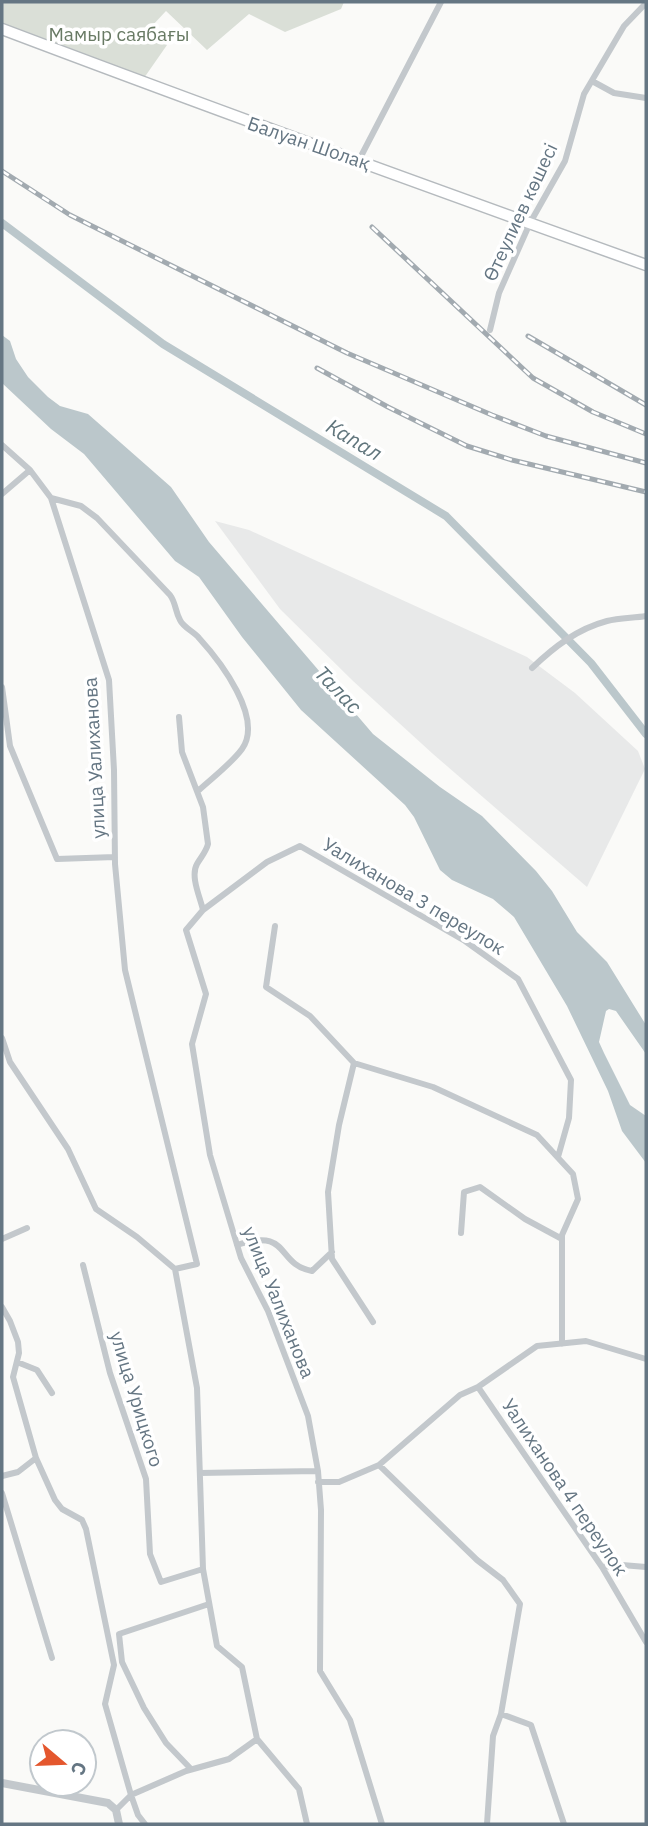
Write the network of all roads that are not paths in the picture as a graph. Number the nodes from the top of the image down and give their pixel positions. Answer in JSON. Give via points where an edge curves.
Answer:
{"nodes":[{"id":1,"x":441,"y":2,"type":"edge"},
{"id":2,"x":646,"y":2,"type":"edge"},
{"id":3,"x":2,"y":29,"type":"edge"},
{"id":4,"x":592,"y":81,"type":"junction"},
{"id":5,"x":646,"y":98,"type":"edge"},
{"id":6,"x":359,"y":160,"type":"junction"},
{"id":7,"x":530,"y":223,"type":"junction"},
{"id":8,"x":616,"y":254,"type":"junction"},
{"id":9,"x":646,"y":256,"type":"edge"},
{"id":10,"x":646,"y":265,"type":"edge"},
{"id":11,"x":489,"y":330,"type":"dead end"},
{"id":12,"x":2,"y":445,"type":"edge"},
{"id":13,"x":30,"y":470,"type":"junction"},
{"id":14,"x":2,"y":494,"type":"edge"},
{"id":15,"x":51,"y":498,"type":"junction"},
{"id":16,"x":646,"y":616,"type":"edge"},
{"id":17,"x":532,"y":668,"type":"dead end"},
{"id":18,"x":2,"y":687,"type":"edge"},
{"id":19,"x":180,"y":717,"type":"dead end"},
{"id":20,"x":2,"y":738,"type":"edge"},
{"id":21,"x":10,"y":746,"type":"junction"},
{"id":22,"x":198,"y":791,"type":"junction"},
{"id":23,"x":115,"y":858,"type":"junction"},
{"id":24,"x":203,"y":910,"type":"junction"},
{"id":25,"x":275,"y":926,"type":"dead end"},
{"id":26,"x":2,"y":1038,"type":"edge"},
{"id":27,"x":354,"y":1063,"type":"junction"},
{"id":28,"x":558,"y":1157,"type":"junction"},
{"id":29,"x":27,"y":1228,"type":"dead end"},
{"id":30,"x":461,"y":1233,"type":"dead end"},
{"id":31,"x":2,"y":1239,"type":"edge"},
{"id":32,"x":562,"y":1239,"type":"junction"},
{"id":33,"x":237,"y":1245,"type":"junction"},
{"id":34,"x":332,"y":1252,"type":"junction"},
{"id":35,"x":83,"y":1265,"type":"dead end"},
{"id":36,"x":175,"y":1269,"type":"junction"},
{"id":37,"x":2,"y":1307,"type":"edge"},
{"id":38,"x":373,"y":1322,"type":"dead end"},
{"id":39,"x":562,"y":1344,"type":"junction"},
{"id":40,"x":646,"y":1359,"type":"edge"},
{"id":41,"x":17,"y":1362,"type":"junction"},
{"id":42,"x":478,"y":1387,"type":"junction"},
{"id":43,"x":52,"y":1394,"type":"dead end"},
{"id":44,"x":36,"y":1458,"type":"junction"},
{"id":45,"x":379,"y":1465,"type":"junction"},
{"id":46,"x":318,"y":1471,"type":"junction"},
{"id":47,"x":200,"y":1473,"type":"junction"},
{"id":48,"x":2,"y":1476,"type":"edge"},
{"id":49,"x":318,"y":1482,"type":"junction"},
{"id":50,"x":2,"y":1493,"type":"edge"},
{"id":51,"x":602,"y":1567,"type":"junction"},
{"id":52,"x":646,"y":1567,"type":"edge"},
{"id":53,"x":204,"y":1569,"type":"junction"},
{"id":54,"x":209,"y":1604,"type":"junction"},
{"id":55,"x":646,"y":1642,"type":"edge"},
{"id":56,"x":52,"y":1658,"type":"dead end"},
{"id":57,"x":502,"y":1714,"type":"junction"},
{"id":58,"x":257,"y":1739,"type":"junction"},
{"id":59,"x":191,"y":1769,"type":"junction"},
{"id":60,"x":2,"y":1783,"type":"edge"},
{"id":61,"x":131,"y":1795,"type":"junction"},
{"id":62,"x":116,"y":1810,"type":"junction"},
{"id":63,"x":119,"y":1824,"type":"edge"},
{"id":64,"x":145,"y":1824,"type":"edge"},
{"id":65,"x":307,"y":1824,"type":"edge"},
{"id":66,"x":382,"y":1824,"type":"edge"},
{"id":67,"x":487,"y":1824,"type":"edge"},
{"id":68,"x":564,"y":1824,"type":"edge"}],
"edges":[{"from":1,"to":6,"type":"street"},
{"from":2,"to":4,"type":"street","name":"Өтеулиев көшесі","via":[[624,26]]},
{"from":3,"to":6,"type":"main road","name":"Балуан Шолақ"},
{"from":4,"to":5,"type":"street","via":[[614,93]]},
{"from":4,"to":7,"type":"street","name":"Өтеулиев көшесі","via":[[565,161]]},
{"from":6,"to":7,"type":"main road","name":"Балуан Шолақ"},
{"from":7,"to":8,"type":"main road","name":"Балуан Шолақ"},
{"from":7,"to":11,"type":"street","name":"Өтеулиев көшесі","via":[[499,293]]},
{"from":8,"to":9,"type":"main road"},
{"from":8,"to":10,"type":"main road","name":"Балуан Шолақ"},
{"from":12,"to":13,"type":"street","name":"улица Уалиханова"},
{"from":13,"to":14,"type":"street"},
{"from":13,"to":15,"type":"street","name":"улица Уалиханова"},
{"from":15,"to":22,"type":"street","via":[[81,506],[97,518],[170,595],[181,622],[211,652],[238,693],[247,714],[243,748]]},
{"from":15,"to":23,"type":"street","name":"улица Уалиханова","via":[[109,680]]},
{"from":16,"to":17,"type":"street","via":[[607,621],[571,636]]},
{"from":18,"to":21,"type":"street"},
{"from":19,"to":22,"type":"street","via":[[182,752]]},
{"from":20,"to":21,"type":"street"},
{"from":21,"to":23,"type":"street","via":[[57,859]]},
{"from":22,"to":24,"type":"street","via":[[208,844],[194,874]]},
{"from":23,"to":36,"type":"street","name":"улица Уалиханова","via":[[125,970],[197,1264]]},
{"from":24,"to":28,"type":"street","name":"Уалиханова 3 переулок","via":[[267,862],[300,846],[465,940],[517,979],[571,1080],[569,1118]]},
{"from":24,"to":33,"type":"street","name":"улица Уалиханова","via":[[186,930],[206,994],[192,1044],[210,1155]]},
{"from":25,"to":27,"type":"street","via":[[266,987],[310,1016]]},
{"from":26,"to":36,"type":"street","via":[[10,1062],[68,1149],[96,1209]]},
{"from":27,"to":28,"type":"street","via":[[456,1097],[537,1135]]},
{"from":27,"to":34,"type":"street","via":[[328,1192]]},
{"from":28,"to":32,"type":"street","via":[[573,1174],[578,1199]]},
{"from":29,"to":31,"type":"street"},
{"from":30,"to":32,"type":"street","via":[[464,1192],[480,1187]]},
{"from":32,"to":39,"type":"street"},
{"from":33,"to":34,"type":"street","via":[[257,1239],[276,1243],[300,1268],[312,1271]]},
{"from":33,"to":46,"type":"street","name":"улица Уалиханова","via":[[308,1416]]},
{"from":34,"to":38,"type":"street","via":[[332,1259]]},
{"from":35,"to":53,"type":"street","name":"улица Урицкого","via":[[110,1374],[146,1479],[150,1554],[161,1582]]},
{"from":36,"to":47,"type":"street","via":[[197,1388]]},
{"from":37,"to":41,"type":"street","via":[[18,1342]]},
{"from":39,"to":40,"type":"street","via":[[586,1341]]},
{"from":39,"to":42,"type":"street","via":[[537,1346]]},
{"from":41,"to":43,"type":"street","via":[[37,1370]]},
{"from":41,"to":44,"type":"street","via":[[13,1377]]},
{"from":42,"to":45,"type":"street","via":[[460,1395]]},
{"from":42,"to":51,"type":"street","name":"Уалиханова 4 переулок"},
{"from":44,"to":48,"type":"street","via":[[18,1472]]},
{"from":44,"to":61,"type":"street","via":[[55,1500],[82,1520],[86,1529],[114,1665],[105,1704]]},
{"from":45,"to":49,"type":"street","via":[[340,1482]]},
{"from":45,"to":57,"type":"street","via":[[503,1580],[520,1604]]},
{"from":46,"to":47,"type":"street"},
{"from":46,"to":49,"type":"street","name":"улица Уалиханова"},
{"from":47,"to":53,"type":"street"},
{"from":49,"to":66,"type":"street","name":"улица Уалиханова","via":[[320,1671],[354,1729]]},
{"from":50,"to":56,"type":"street"},
{"from":51,"to":52,"type":"street"},
{"from":51,"to":55,"type":"street","name":"Уалиханова 4 переулок"},
{"from":53,"to":54,"type":"street"},
{"from":54,"to":58,"type":"street","via":[[218,1646],[242,1667]]},
{"from":54,"to":59,"type":"street","via":[[119,1634],[122,1662],[144,1708]]},
{"from":57,"to":67,"type":"street","via":[[493,1736]]},
{"from":57,"to":68,"type":"street","via":[[531,1725]]},
{"from":58,"to":59,"type":"street","via":[[229,1759]]},
{"from":58,"to":65,"type":"street","via":[[299,1789]]},
{"from":59,"to":61,"type":"street"},
{"from":60,"to":62,"type":"street","via":[[97,1800]]},
{"from":61,"to":62,"type":"street"},
{"from":61,"to":64,"type":"street"},
{"from":62,"to":63,"type":"street"}]}
